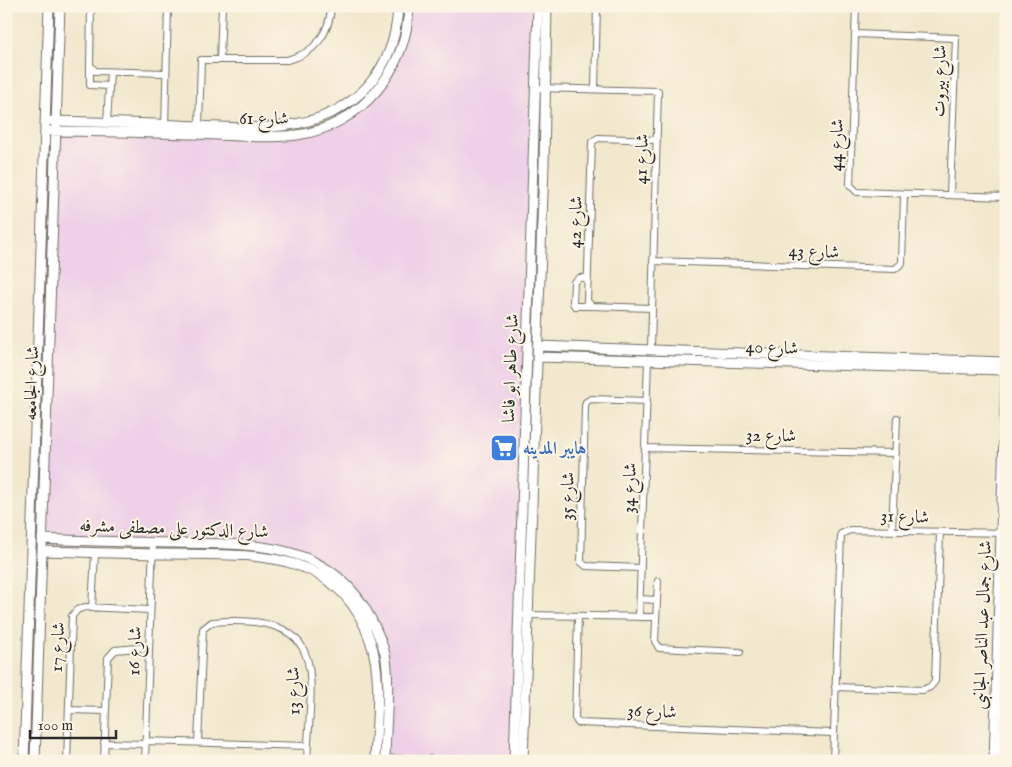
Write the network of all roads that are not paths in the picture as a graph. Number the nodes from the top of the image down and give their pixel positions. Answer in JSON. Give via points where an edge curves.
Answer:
{"nodes":[{"id":1,"x":49,"y":6,"type":"edge"},
{"id":2,"x":60,"y":6,"type":"edge"},
{"id":3,"x":92,"y":6,"type":"edge"},
{"id":4,"x":168,"y":6,"type":"edge"},
{"id":5,"x":222,"y":6,"type":"edge"},
{"id":6,"x":331,"y":6,"type":"edge"},
{"id":7,"x":398,"y":6,"type":"edge"},
{"id":8,"x":409,"y":6,"type":"edge"},
{"id":9,"x":538,"y":6,"type":"edge"},
{"id":10,"x":546,"y":6,"type":"edge"},
{"id":11,"x":597,"y":6,"type":"edge"},
{"id":12,"x":856,"y":6,"type":"edge"},
{"id":13,"x":855,"y":34,"type":"junction"},
{"id":14,"x":220,"y":60,"type":"junction"},
{"id":15,"x":90,"y":65,"type":"junction"},
{"id":16,"x":110,"y":72,"type":"junction"},
{"id":17,"x":166,"y":73,"type":"junction"},
{"id":18,"x":109,"y":86,"type":"junction"},
{"id":19,"x":540,"y":88,"type":"junction"},
{"id":20,"x":595,"y":89,"type":"junction"},
{"id":21,"x":107,"y":122,"type":"junction"},
{"id":22,"x":46,"y":126,"type":"junction"},
{"id":23,"x":56,"y":126,"type":"junction"},
{"id":24,"x":199,"y":126,"type":"junction"},
{"id":25,"x":165,"y":129,"type":"junction"},
{"id":26,"x":271,"y":132,"type":"junction"},
{"id":27,"x":656,"y":140,"type":"junction"},
{"id":28,"x":904,"y":194,"type":"junction"},
{"id":29,"x":950,"y":195,"type":"junction"},
{"id":30,"x":1006,"y":197,"type":"edge"},
{"id":31,"x":653,"y":261,"type":"junction"},
{"id":32,"x":588,"y":278,"type":"junction"},
{"id":33,"x":592,"y":306,"type":"junction"},
{"id":34,"x":652,"y":308,"type":"junction"},
{"id":35,"x":537,"y":346,"type":"junction"},
{"id":36,"x":651,"y":350,"type":"junction"},
{"id":37,"x":537,"y":357,"type":"junction"},
{"id":38,"x":648,"y":360,"type":"junction"},
{"id":39,"x":1006,"y":362,"type":"edge"},
{"id":40,"x":1006,"y":370,"type":"edge"},
{"id":41,"x":647,"y":401,"type":"junction"},
{"id":42,"x":37,"y":402,"type":"junction"},
{"id":43,"x":47,"y":402,"type":"junction"},
{"id":44,"x":897,"y":418,"type":"dead end"},
{"id":45,"x":645,"y":448,"type":"junction"},
{"id":46,"x":896,"y":453,"type":"junction"},
{"id":47,"x":892,"y":530,"type":"junction"},
{"id":48,"x":940,"y":532,"type":"junction"},
{"id":49,"x":1003,"y":533,"type":"edge"},
{"id":50,"x":42,"y":539,"type":"junction"},
{"id":51,"x":153,"y":542,"type":"junction"},
{"id":52,"x":42,"y":551,"type":"junction"},
{"id":53,"x":94,"y":553,"type":"junction"},
{"id":54,"x":153,"y":554,"type":"junction"},
{"id":55,"x":641,"y":568,"type":"junction"},
{"id":56,"x":658,"y":581,"type":"dead end"},
{"id":57,"x":640,"y":599,"type":"junction"},
{"id":58,"x":657,"y":600,"type":"junction"},
{"id":59,"x":92,"y":608,"type":"junction"},
{"id":60,"x":150,"y":610,"type":"junction"},
{"id":61,"x":524,"y":615,"type":"junction"},
{"id":62,"x":578,"y":616,"type":"junction"},
{"id":63,"x":639,"y":617,"type":"junction"},
{"id":64,"x":656,"y":617,"type":"junction"},
{"id":65,"x":149,"y":647,"type":"junction"},
{"id":66,"x":740,"y":652,"type":"dead end"},
{"id":67,"x":1006,"y":677,"type":"edge"},
{"id":68,"x":835,"y":687,"type":"junction"},
{"id":69,"x":1005,"y":698,"type":"edge"},
{"id":70,"x":69,"y":710,"type":"junction"},
{"id":71,"x":106,"y":711,"type":"junction"},
{"id":72,"x":380,"y":731,"type":"junction"},
{"id":73,"x":833,"y":733,"type":"junction"},
{"id":74,"x":145,"y":742,"type":"junction"},
{"id":75,"x":198,"y":742,"type":"junction"},
{"id":76,"x":104,"y":743,"type":"junction"},
{"id":77,"x":308,"y":746,"type":"junction"},
{"id":78,"x":385,"y":760,"type":"edge"},
{"id":79,"x":24,"y":761,"type":"edge"},
{"id":80,"x":35,"y":761,"type":"edge"},
{"id":81,"x":68,"y":761,"type":"edge"},
{"id":82,"x":104,"y":761,"type":"edge"},
{"id":83,"x":144,"y":761,"type":"edge"},
{"id":84,"x":307,"y":761,"type":"edge"},
{"id":85,"x":375,"y":761,"type":"edge"},
{"id":86,"x":432,"y":761,"type":"edge"},
{"id":87,"x":514,"y":761,"type":"edge"},
{"id":88,"x":523,"y":761,"type":"edge"},
{"id":89,"x":832,"y":761,"type":"edge"},
{"id":90,"x":994,"y":761,"type":"edge"},
{"id":91,"x":1003,"y":761,"type":"edge"}],
"edges":[{"from":1,"to":22,"type":"street","name":"شارع الجامعه"},
{"from":2,"to":23,"type":"street","name":"شارع الجامعه"},
{"from":3,"to":15,"type":"street"},
{"from":4,"to":17,"type":"street"},
{"from":5,"to":14,"type":"street"},
{"from":6,"to":14,"type":"street","via":[[325,33],[305,54],[287,60]]},
{"from":7,"to":26,"type":"street","name":"شارع 61","via":[[390,50],[379,71],[358,97],[317,120]]},
{"from":8,"to":26,"type":"street","name":"شارع 61","via":[[404,40],[395,64],[382,86],[362,107],[340,121],[313,131]]},
{"from":9,"to":19,"type":"street","name":"شارع طاهر ابو فاشا"},
{"from":10,"to":19,"type":"street","name":"شارع طاهر ابو فاشا"},
{"from":11,"to":20,"type":"street"},
{"from":12,"to":13,"type":"street","name":"شارع 44"},
{"from":13,"to":28,"type":"street","name":"شارع 44","via":[[850,185],[857,192]]},
{"from":13,"to":29,"type":"street","name":"شارع بيروت","via":[[956,38]]},
{"from":14,"to":24,"type":"street","via":[[203,59],[200,62]]},
{"from":15,"to":16,"type":"street","via":[[98,72]]},
{"from":15,"to":18,"type":"street","via":[[90,85]]},
{"from":16,"to":17,"type":"street"},
{"from":16,"to":18,"type":"street"},
{"from":17,"to":25,"type":"street"},
{"from":18,"to":21,"type":"street"},
{"from":19,"to":20,"type":"street","name":"شارع 41"},
{"from":19,"to":35,"type":"street","name":"شارع طاهر ابو فاشا"},
{"from":19,"to":61,"type":"street","name":"شارع طاهر ابو فاشا"},
{"from":20,"to":27,"type":"street","name":"شارع 41","via":[[657,90]]},
{"from":21,"to":23,"type":"street","name":"شارع 61"},
{"from":21,"to":25,"type":"street","name":"شارع 61"},
{"from":22,"to":23,"type":"street","name":"شارع 61"},
{"from":22,"to":42,"type":"street","name":"شارع الجامعه"},
{"from":23,"to":25,"type":"street","name":"شارع 61"},
{"from":23,"to":43,"type":"street","name":"شارع الجامعه"},
{"from":24,"to":25,"type":"street","name":"شارع 61"},
{"from":24,"to":26,"type":"street","name":"شارع 61"},
{"from":25,"to":26,"type":"street","name":"شارع 61"},
{"from":27,"to":31,"type":"street","name":"شارع 41"},
{"from":27,"to":32,"type":"street","name":"شارع 42","via":[[598,138],[592,142]]},
{"from":28,"to":29,"type":"street","name":"شارع 44"},
{"from":28,"to":31,"type":"street","name":"شارع 43","via":[[902,263],[895,269]]},
{"from":29,"to":30,"type":"street","name":"شارع 44"},
{"from":31,"to":34,"type":"street","name":"شارع 41"},
{"from":32,"to":33,"type":"street","name":"شارع 42","via":[[587,302]]},
{"from":32,"to":33,"type":"street","via":[[574,282],[573,303],[575,306]]},
{"from":33,"to":34,"type":"street"},
{"from":34,"to":36,"type":"street","name":"شارع 41"},
{"from":35,"to":36,"type":"street","name":"شارع 40"},
{"from":35,"to":37,"type":"street","name":"شارع طاهر ابو فاشا"},
{"from":36,"to":39,"type":"street","name":"شارع 40"},
{"from":37,"to":38,"type":"street","name":"شارع 40"},
{"from":37,"to":61,"type":"street","name":"شارع طاهر ابو فاشا"},
{"from":38,"to":40,"type":"street","name":"شارع 40"},
{"from":38,"to":41,"type":"street","name":"شارع 34"},
{"from":40,"to":49,"type":"street","name":"شارع جمال عبد الناصر الجانبى"},
{"from":41,"to":45,"type":"street","name":"شارع 34"},
{"from":41,"to":55,"type":"street","name":"شارع 35","via":[[591,400],[586,402],[584,413],[581,562],[586,566]]},
{"from":42,"to":43,"type":"street"},
{"from":42,"to":79,"type":"street","name":"شارع الجامعه"},
{"from":43,"to":50,"type":"street","name":"شارع الجامعه"},
{"from":44,"to":46,"type":"street"},
{"from":45,"to":46,"type":"street","name":"شارع 32"},
{"from":45,"to":55,"type":"street","name":"شارع 34"},
{"from":46,"to":47,"type":"street"},
{"from":47,"to":48,"type":"street","name":"شارع 31"},
{"from":47,"to":68,"type":"street","name":"شارع 31","via":[[850,530],[843,532],[840,539]]},
{"from":48,"to":49,"type":"street","name":"شارع 31"},
{"from":48,"to":68,"type":"street","via":[[933,684],[923,690]]},
{"from":49,"to":90,"type":"street","name":"شارع جمال عبد الناصر الجانبى"},
{"from":50,"to":51,"type":"street","name":"شارع الدكتور على مصطفى مشرفه"},
{"from":50,"to":52,"type":"street","name":"شارع الجامعه"},
{"from":51,"to":54,"type":"street","name":"شارع 16"},
{"from":51,"to":72,"type":"street","name":"شارع الدكتور على مصطفى مشرفه","via":[[240,544],[283,550],[313,560],[340,578],[361,601],[382,641],[387,671]]},
{"from":52,"to":53,"type":"street","name":"شارع الدكتور على مصطفى مشرفه"},
{"from":52,"to":80,"type":"street","name":"شارع الجامعه"},
{"from":53,"to":54,"type":"street","name":"شارع الدكتور على مصطفى مشرفه"},
{"from":53,"to":59,"type":"street"},
{"from":54,"to":60,"type":"street","name":"شارع 16"},
{"from":54,"to":72,"type":"street","name":"شارع الدكتور على مصطفى مشرفه","via":[[250,555],[280,559],[306,567],[335,586],[356,611],[371,641],[377,673]]},
{"from":55,"to":57,"type":"street","name":"شارع 34"},
{"from":56,"to":58,"type":"street"},
{"from":57,"to":58,"type":"street"},
{"from":57,"to":63,"type":"street","name":"شارع 34"},
{"from":58,"to":64,"type":"street"},
{"from":59,"to":60,"type":"street","name":"شارع 17"},
{"from":59,"to":70,"type":"street","name":"شارع 17","via":[[81,608],[72,616]]},
{"from":60,"to":65,"type":"street","name":"شارع 16"},
{"from":61,"to":62,"type":"street"},
{"from":61,"to":87,"type":"street","name":"شارع طاهر ابو فاشا"},
{"from":61,"to":88,"type":"street","name":"شارع طاهر ابو فاشا"},
{"from":62,"to":63,"type":"street"},
{"from":62,"to":73,"type":"street","name":"شارع 36","via":[[574,718],[578,723]]},
{"from":63,"to":64,"type":"street"},
{"from":64,"to":66,"type":"street","via":[[655,641],[661,649]]},
{"from":65,"to":71,"type":"street","via":[[115,650],[109,654]]},
{"from":65,"to":74,"type":"street","name":"شارع 16"},
{"from":67,"to":69,"type":"main road"},
{"from":68,"to":73,"type":"street"},
{"from":69,"to":91,"type":"main road"},
{"from":70,"to":71,"type":"street"},
{"from":70,"to":81,"type":"street","name":"شارع 17"},
{"from":71,"to":76,"type":"street"},
{"from":72,"to":78,"type":"street","name":"شارع الدكتور على مصطفى مشرفه"},
{"from":72,"to":85,"type":"street","name":"شارع الدكتور على مصطفى مشرفه"},
{"from":73,"to":89,"type":"street"},
{"from":74,"to":75,"type":"street"},
{"from":74,"to":76,"type":"street"},
{"from":74,"to":83,"type":"street","name":"شارع 16"},
{"from":75,"to":77,"type":"street"},
{"from":75,"to":77,"type":"street","name":"شارع 13","via":[[202,633],[205,626],[212,622],[264,622],[286,631],[306,654],[310,669]]},
{"from":76,"to":82,"type":"street"},
{"from":77,"to":84,"type":"street","name":"شارع 13"},
{"from":78,"to":86,"type":"street"}]}
